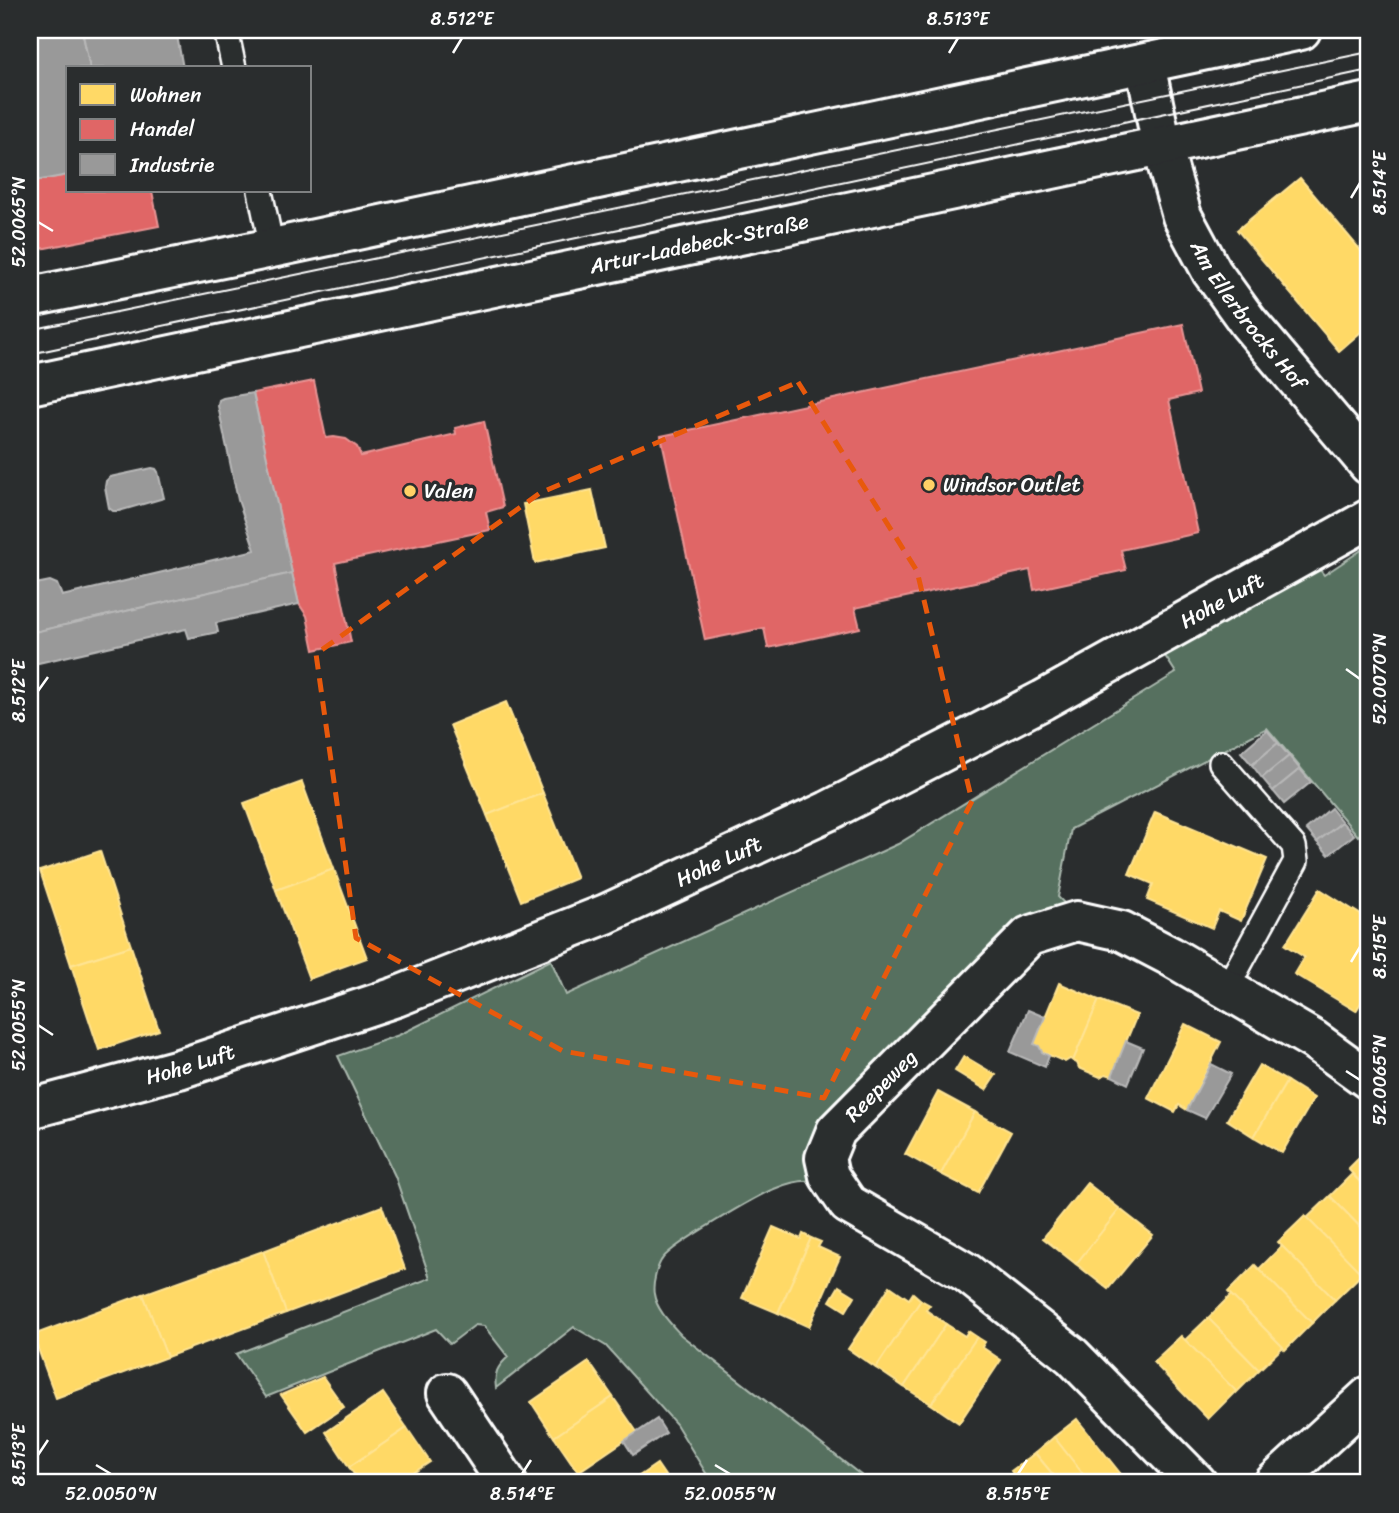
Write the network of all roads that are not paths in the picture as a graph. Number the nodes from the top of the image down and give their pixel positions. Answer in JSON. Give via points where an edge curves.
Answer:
{"nodes":[{"id":1,"x":226,"y":30,"type":"edge"},
{"id":2,"x":1301,"y":30,"type":"edge"},
{"id":3,"x":1145,"y":64,"type":"junction"},
{"id":4,"x":234,"y":66,"type":"edge"},
{"id":5,"x":1369,"y":102,"type":"edge"},
{"id":6,"x":1162,"y":146,"type":"junction"},
{"id":7,"x":260,"y":192,"type":"edge"},
{"id":8,"x":272,"y":248,"type":"junction"},
{"id":9,"x":30,"y":297,"type":"edge"},
{"id":10,"x":30,"y":385,"type":"edge"},
{"id":11,"x":1369,"y":465,"type":"edge"},
{"id":12,"x":1369,"y":519,"type":"edge"},
{"id":13,"x":1221,"y":763,"type":"dead end"},
{"id":14,"x":1227,"y":988,"type":"junction"},
{"id":15,"x":1369,"y":1080,"type":"edge"},
{"id":16,"x":30,"y":1110,"type":"edge"},
{"id":17,"x":447,"y":1393,"type":"dead end"},
{"id":18,"x":1369,"y":1396,"type":"edge"},
{"id":19,"x":507,"y":1483,"type":"edge"},
{"id":20,"x":1197,"y":1483,"type":"edge"},
{"id":21,"x":1274,"y":1483,"type":"edge"}],
"edges":[{"from":1,"to":4,"type":"lane"},
{"from":2,"to":3,"type":"street"},
{"from":3,"to":6,"type":"street","name":"Am Ellerbrocks Hof"},
{"from":3,"to":8,"type":"street"},
{"from":5,"to":6,"type":"street","name":"Artur-Ladebeck-Straße"},
{"from":6,"to":10,"type":"street","name":"Artur-Ladebeck-Straße"},
{"from":6,"to":11,"type":"street","name":"Am Ellerbrocks Hof","via":[[1182,216],[1212,272],[1248,322]]},
{"from":7,"to":8,"type":"lane"},
{"from":8,"to":9,"type":"street"},
{"from":12,"to":16,"type":"street","name":"Hohe Luft","via":[[1043,700],[852,799],[606,914],[396,998],[179,1069]]},
{"from":13,"to":14,"type":"lane","via":[[1294,846],[1296,861]]},
{"from":14,"to":15,"type":"street","name":"Reepeweg","via":[[1314,1040]]},
{"from":14,"to":20,"type":"street","name":"Reepeweg","via":[[1122,931],[1077,921],[1029,936],[836,1131],[825,1158],[829,1176],[848,1204],[967,1273],[1072,1356]]},
{"from":17,"to":19,"type":"street"},
{"from":18,"to":21,"type":"street"}]}
